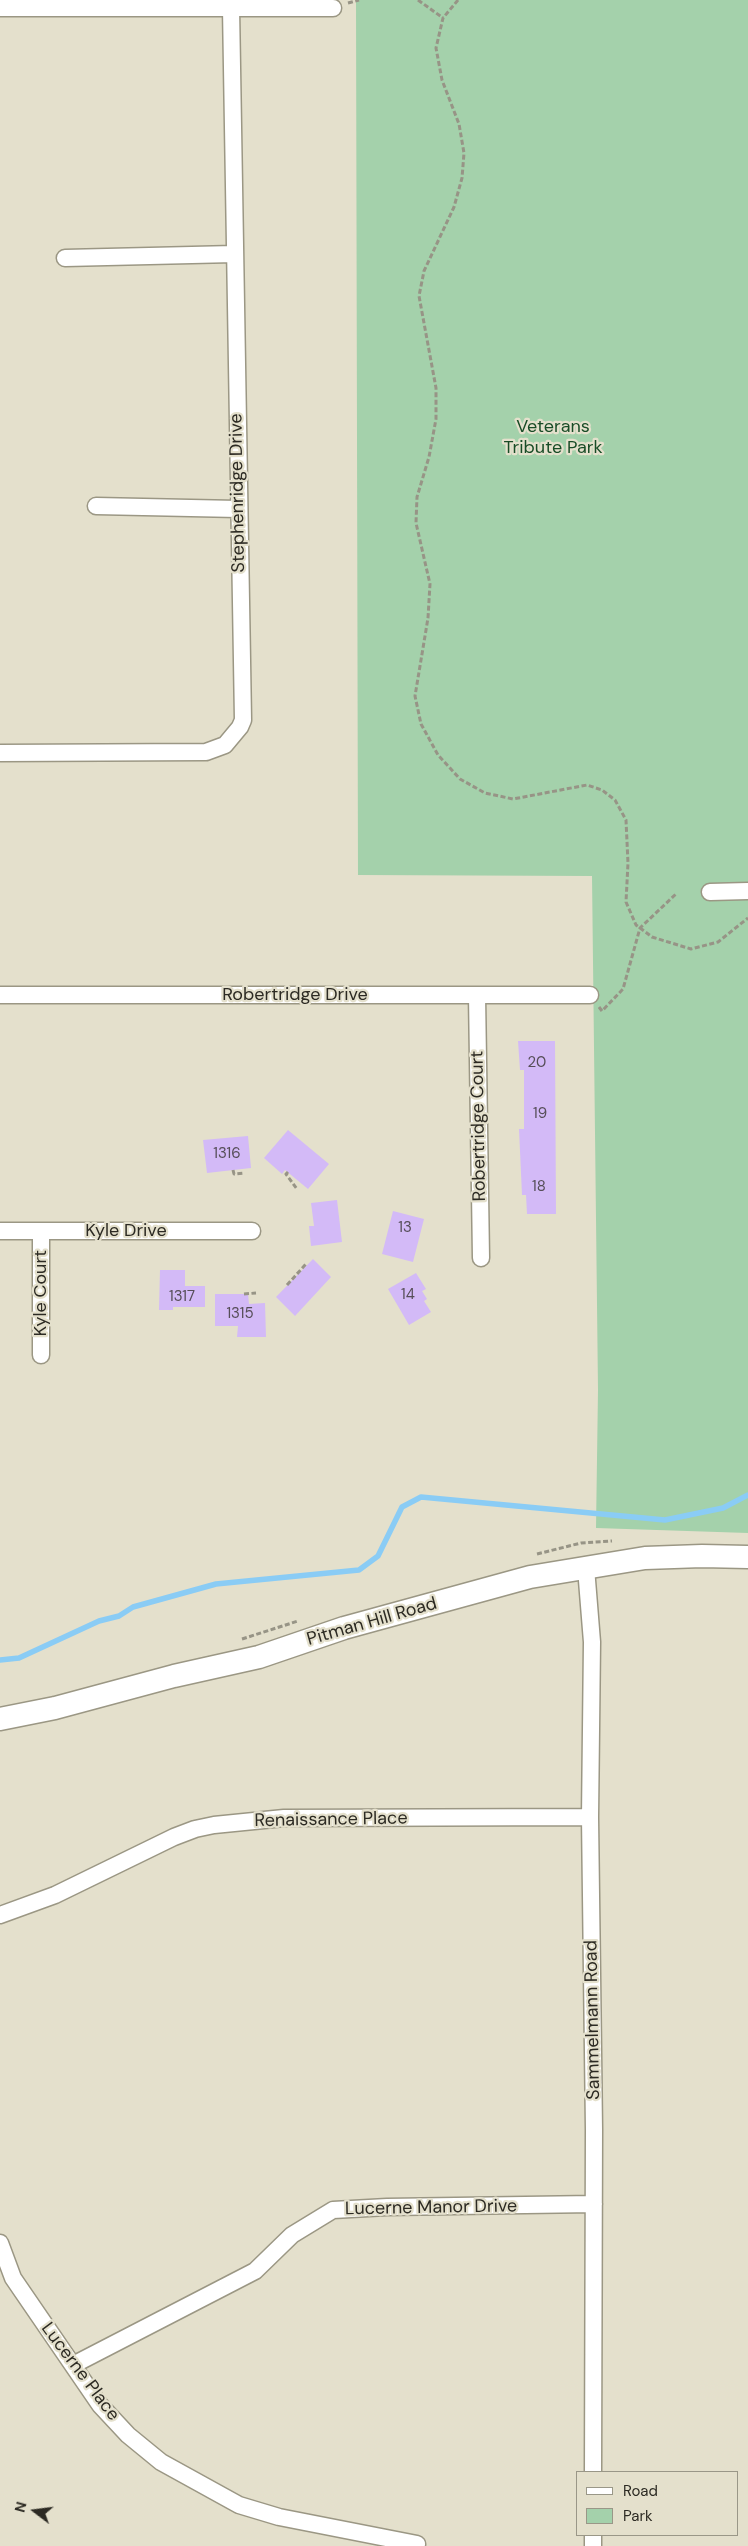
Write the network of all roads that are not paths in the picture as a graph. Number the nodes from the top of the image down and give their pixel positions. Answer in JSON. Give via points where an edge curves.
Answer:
{"nodes":[{"id":1,"x":0,"y":8,"type":"edge"},
{"id":2,"x":231,"y":8,"type":"junction"},
{"id":3,"x":334,"y":8,"type":"dead end"},
{"id":4,"x":234,"y":254,"type":"junction"},
{"id":5,"x":65,"y":258,"type":"dead end"},
{"id":6,"x":96,"y":506,"type":"dead end"},
{"id":7,"x":238,"y":509,"type":"junction"},
{"id":8,"x":0,"y":753,"type":"edge"},
{"id":9,"x":748,"y":891,"type":"edge"},
{"id":10,"x":710,"y":892,"type":"dead end"},
{"id":11,"x":590,"y":994,"type":"road end"},
{"id":12,"x":0,"y":995,"type":"edge"},
{"id":13,"x":478,"y":995,"type":"junction"},
{"id":14,"x":0,"y":1231,"type":"edge"},
{"id":15,"x":40,"y":1231,"type":"junction"},
{"id":16,"x":252,"y":1231,"type":"dead end"},
{"id":17,"x":481,"y":1258,"type":"dead end"},
{"id":18,"x":41,"y":1355,"type":"dead end"},
{"id":19,"x":748,"y":1557,"type":"edge"},
{"id":20,"x":586,"y":1568,"type":"junction"},
{"id":21,"x":0,"y":1719,"type":"edge"},
{"id":22,"x":590,"y":1818,"type":"junction"},
{"id":23,"x":0,"y":1915,"type":"edge"},
{"id":24,"x":594,"y":2204,"type":"junction"},
{"id":25,"x":0,"y":2243,"type":"edge"},
{"id":26,"x":73,"y":2365,"type":"junction"},
{"id":27,"x":593,"y":2471,"type":"edge"},
{"id":28,"x":417,"y":2544,"type":"dead end"}],
"edges":[{"from":1,"to":2,"type":"street"},
{"from":2,"to":3,"type":"street"},
{"from":2,"to":4,"type":"street","name":"Stephenridge Drive"},
{"from":4,"to":5,"type":"street"},
{"from":4,"to":7,"type":"street","name":"Stephenridge Drive"},
{"from":6,"to":7,"type":"street"},
{"from":7,"to":8,"type":"street","name":"Stephenridge Drive","via":[[243,705],[240,727],[231,740],[206,752]]},
{"from":9,"to":10,"type":"street"},
{"from":11,"to":13,"type":"street","name":"Robertridge Drive"},
{"from":12,"to":13,"type":"street","name":"Robertridge Drive"},
{"from":13,"to":17,"type":"street","name":"Robertridge Court"},
{"from":14,"to":15,"type":"street","name":"Kyle Drive"},
{"from":15,"to":16,"type":"street","name":"Kyle Drive"},
{"from":15,"to":18,"type":"street","name":"Kyle Court"},
{"from":19,"to":20,"type":"main road","name":"Pitman Hill Road","via":[[645,1558]]},
{"from":20,"to":21,"type":"main road","name":"Pitman Hill Road","via":[[530,1577],[344,1628],[259,1657]]},
{"from":20,"to":22,"type":"street","name":"Sammelmann Road","via":[[592,1642]]},
{"from":22,"to":23,"type":"street","name":"Renaissance Place","via":[[284,1818],[214,1825],[174,1837],[55,1895]]},
{"from":22,"to":24,"type":"street","name":"Sammelmann Road"},
{"from":24,"to":26,"type":"street","name":"Lucerne Manor Drive","via":[[334,2210],[292,2235],[255,2271]]},
{"from":24,"to":27,"type":"street","name":"Sammelmann Road"},
{"from":25,"to":26,"type":"street","name":"Lucerne Place","via":[[13,2278]]},
{"from":26,"to":28,"type":"street","name":"Lucerne Place","via":[[100,2405],[128,2435],[161,2462],[240,2505],[279,2517]]}]}
